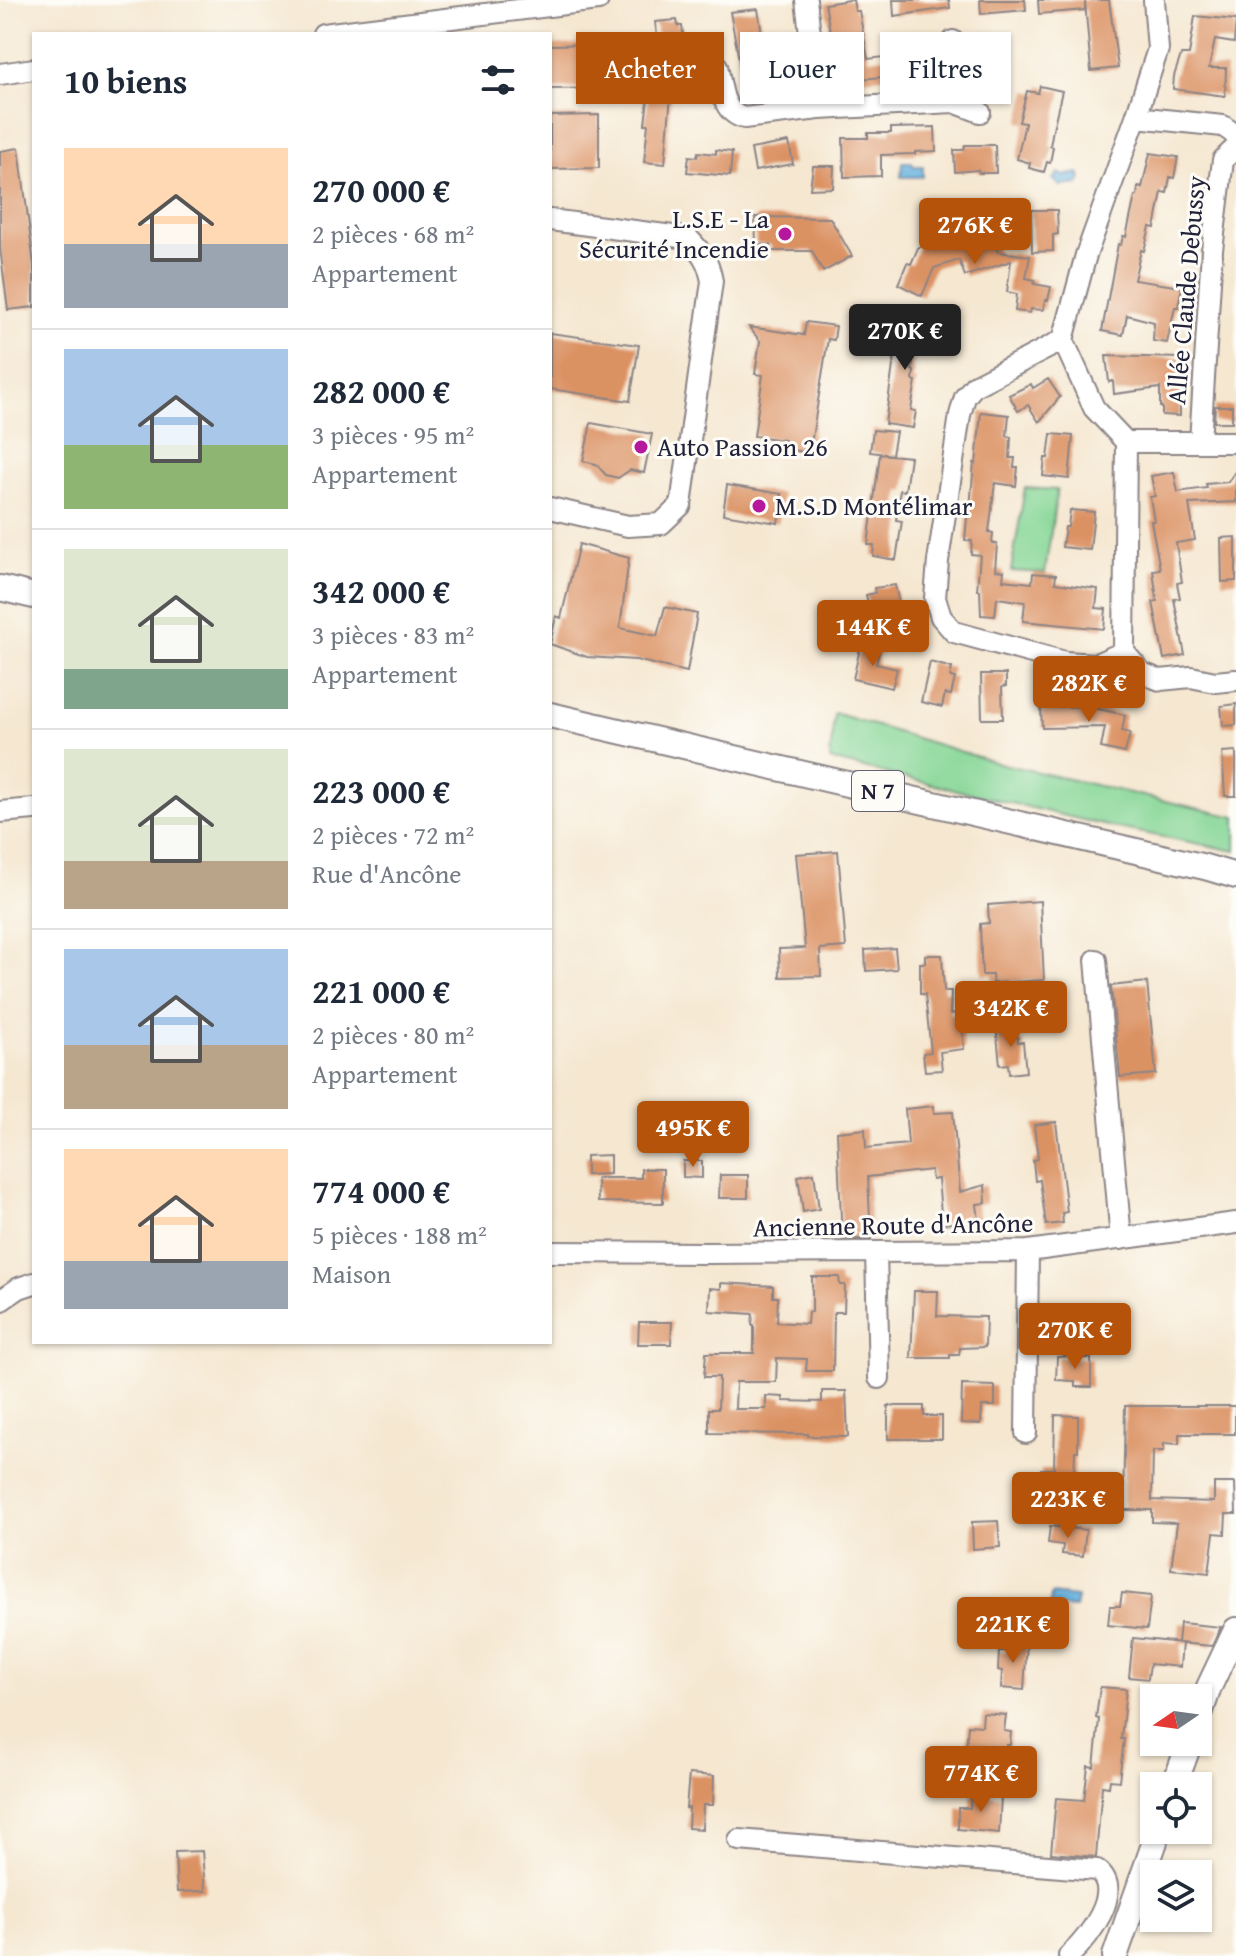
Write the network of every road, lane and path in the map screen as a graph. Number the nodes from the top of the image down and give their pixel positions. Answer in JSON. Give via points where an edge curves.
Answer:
{"nodes":[{"id":1,"x":598,"y":0,"type":"edge"},
{"id":2,"x":806,"y":0,"type":"edge"},
{"id":3,"x":1154,"y":0,"type":"edge"},
{"id":4,"x":476,"y":7,"type":"edge"},
{"id":5,"x":334,"y":32,"type":"edge"},
{"id":6,"x":32,"y":69,"type":"edge"},
{"id":7,"x":0,"y":74,"type":"edge"},
{"id":8,"x":724,"y":97,"type":"edge"},
{"id":9,"x":915,"y":104,"type":"edge"},
{"id":10,"x":959,"y":104,"type":"edge"},
{"id":11,"x":819,"y":109,"type":"junction"},
{"id":12,"x":980,"y":112,"type":"dead end"},
{"id":13,"x":1136,"y":117,"type":"junction"},
{"id":14,"x":1236,"y":135,"type":"edge"},
{"id":15,"x":1236,"y":147,"type":"edge"},
{"id":16,"x":552,"y":220,"type":"edge"},
{"id":17,"x":1063,"y":340,"type":"junction"},
{"id":18,"x":1126,"y":442,"type":"junction"},
{"id":19,"x":1200,"y":442,"type":"junction"},
{"id":20,"x":1236,"y":442,"type":"edge"},
{"id":21,"x":552,"y":508,"type":"edge"},
{"id":22,"x":0,"y":588,"type":"edge"},
{"id":23,"x":32,"y":596,"type":"edge"},
{"id":24,"x":1124,"y":652,"type":"junction"},
{"id":25,"x":1236,"y":680,"type":"edge"},
{"id":26,"x":552,"y":715,"type":"edge"},
{"id":27,"x":32,"y":809,"type":"edge"},
{"id":28,"x":0,"y":812,"type":"edge"},
{"id":29,"x":1236,"y":874,"type":"edge"},
{"id":30,"x":1096,"y":960,"type":"dead end"},
{"id":31,"x":1236,"y":1223,"type":"edge"},
{"id":32,"x":1121,"y":1239,"type":"junction"},
{"id":33,"x":1028,"y":1251,"type":"junction"},
{"id":34,"x":552,"y":1252,"type":"edge"},
{"id":35,"x":876,"y":1252,"type":"junction"},
{"id":36,"x":32,"y":1284,"type":"edge"},
{"id":37,"x":0,"y":1301,"type":"edge"},
{"id":38,"x":879,"y":1378,"type":"dead end"},
{"id":39,"x":1026,"y":1433,"type":"dead end"},
{"id":40,"x":1236,"y":1630,"type":"edge"},
{"id":41,"x":1210,"y":1684,"type":"edge"},
{"id":42,"x":739,"y":1840,"type":"dead end"},
{"id":43,"x":1154,"y":1844,"type":"edge"},
{"id":44,"x":1127,"y":1924,"type":"junction"},
{"id":45,"x":1069,"y":1956,"type":"edge"},
{"id":46,"x":1104,"y":1956,"type":"edge"},
{"id":47,"x":1115,"y":1956,"type":"edge"}],
"edges":[{"from":1,"to":4,"type":"street"},
{"from":2,"to":11,"type":"street"},
{"from":3,"to":13,"type":"street","via":[[1158,49]]},
{"from":4,"to":5,"type":"street"},
{"from":6,"to":7,"type":"street"},
{"from":8,"to":11,"type":"street","via":[[727,110],[744,118]]},
{"from":9,"to":11,"type":"street"},
{"from":10,"to":12,"type":"street"},
{"from":13,"to":14,"type":"street","via":[[1223,126]]},
{"from":13,"to":17,"type":"street","via":[[1086,255]]},
{"from":15,"to":19,"type":"street","name":"Allée Claude Debussy","via":[[1223,160],[1219,190]]},
{"from":16,"to":21,"type":"street","via":[[688,238],[709,265],[712,281],[681,505],[661,524],[628,526]]},
{"from":17,"to":18,"type":"street","via":[[1094,408]]},
{"from":17,"to":24,"type":"street","via":[[974,386],[965,397],[935,598],[941,617],[954,632],[979,640],[1065,662],[1096,664]]},
{"from":18,"to":19,"type":"street"},
{"from":18,"to":24,"type":"street"},
{"from":19,"to":20,"type":"street"},
{"from":22,"to":23,"type":"main road"},
{"from":24,"to":25,"type":"street","via":[[1142,673],[1160,680]]},
{"from":26,"to":29,"type":"main road","number":"N 7"},
{"from":27,"to":28,"type":"street"},
{"from":30,"to":32,"type":"street"},
{"from":31,"to":32,"type":"street","name":"Ancienne Route d'Ancône"},
{"from":32,"to":33,"type":"street","name":"Ancienne Route d'Ancône"},
{"from":33,"to":35,"type":"street","name":"Ancienne Route d'Ancône"},
{"from":33,"to":39,"type":"street"},
{"from":34,"to":35,"type":"street","name":"Ancienne Route d'Ancône"},
{"from":35,"to":38,"type":"street"},
{"from":36,"to":37,"type":"street"},
{"from":40,"to":41,"type":"main road"},
{"from":42,"to":45,"type":"street","via":[[1097,1870],[1108,1888],[1100,1918]]},
{"from":43,"to":44,"type":"main road"},
{"from":44,"to":46,"type":"main road"},
{"from":44,"to":47,"type":"main road"}]}
